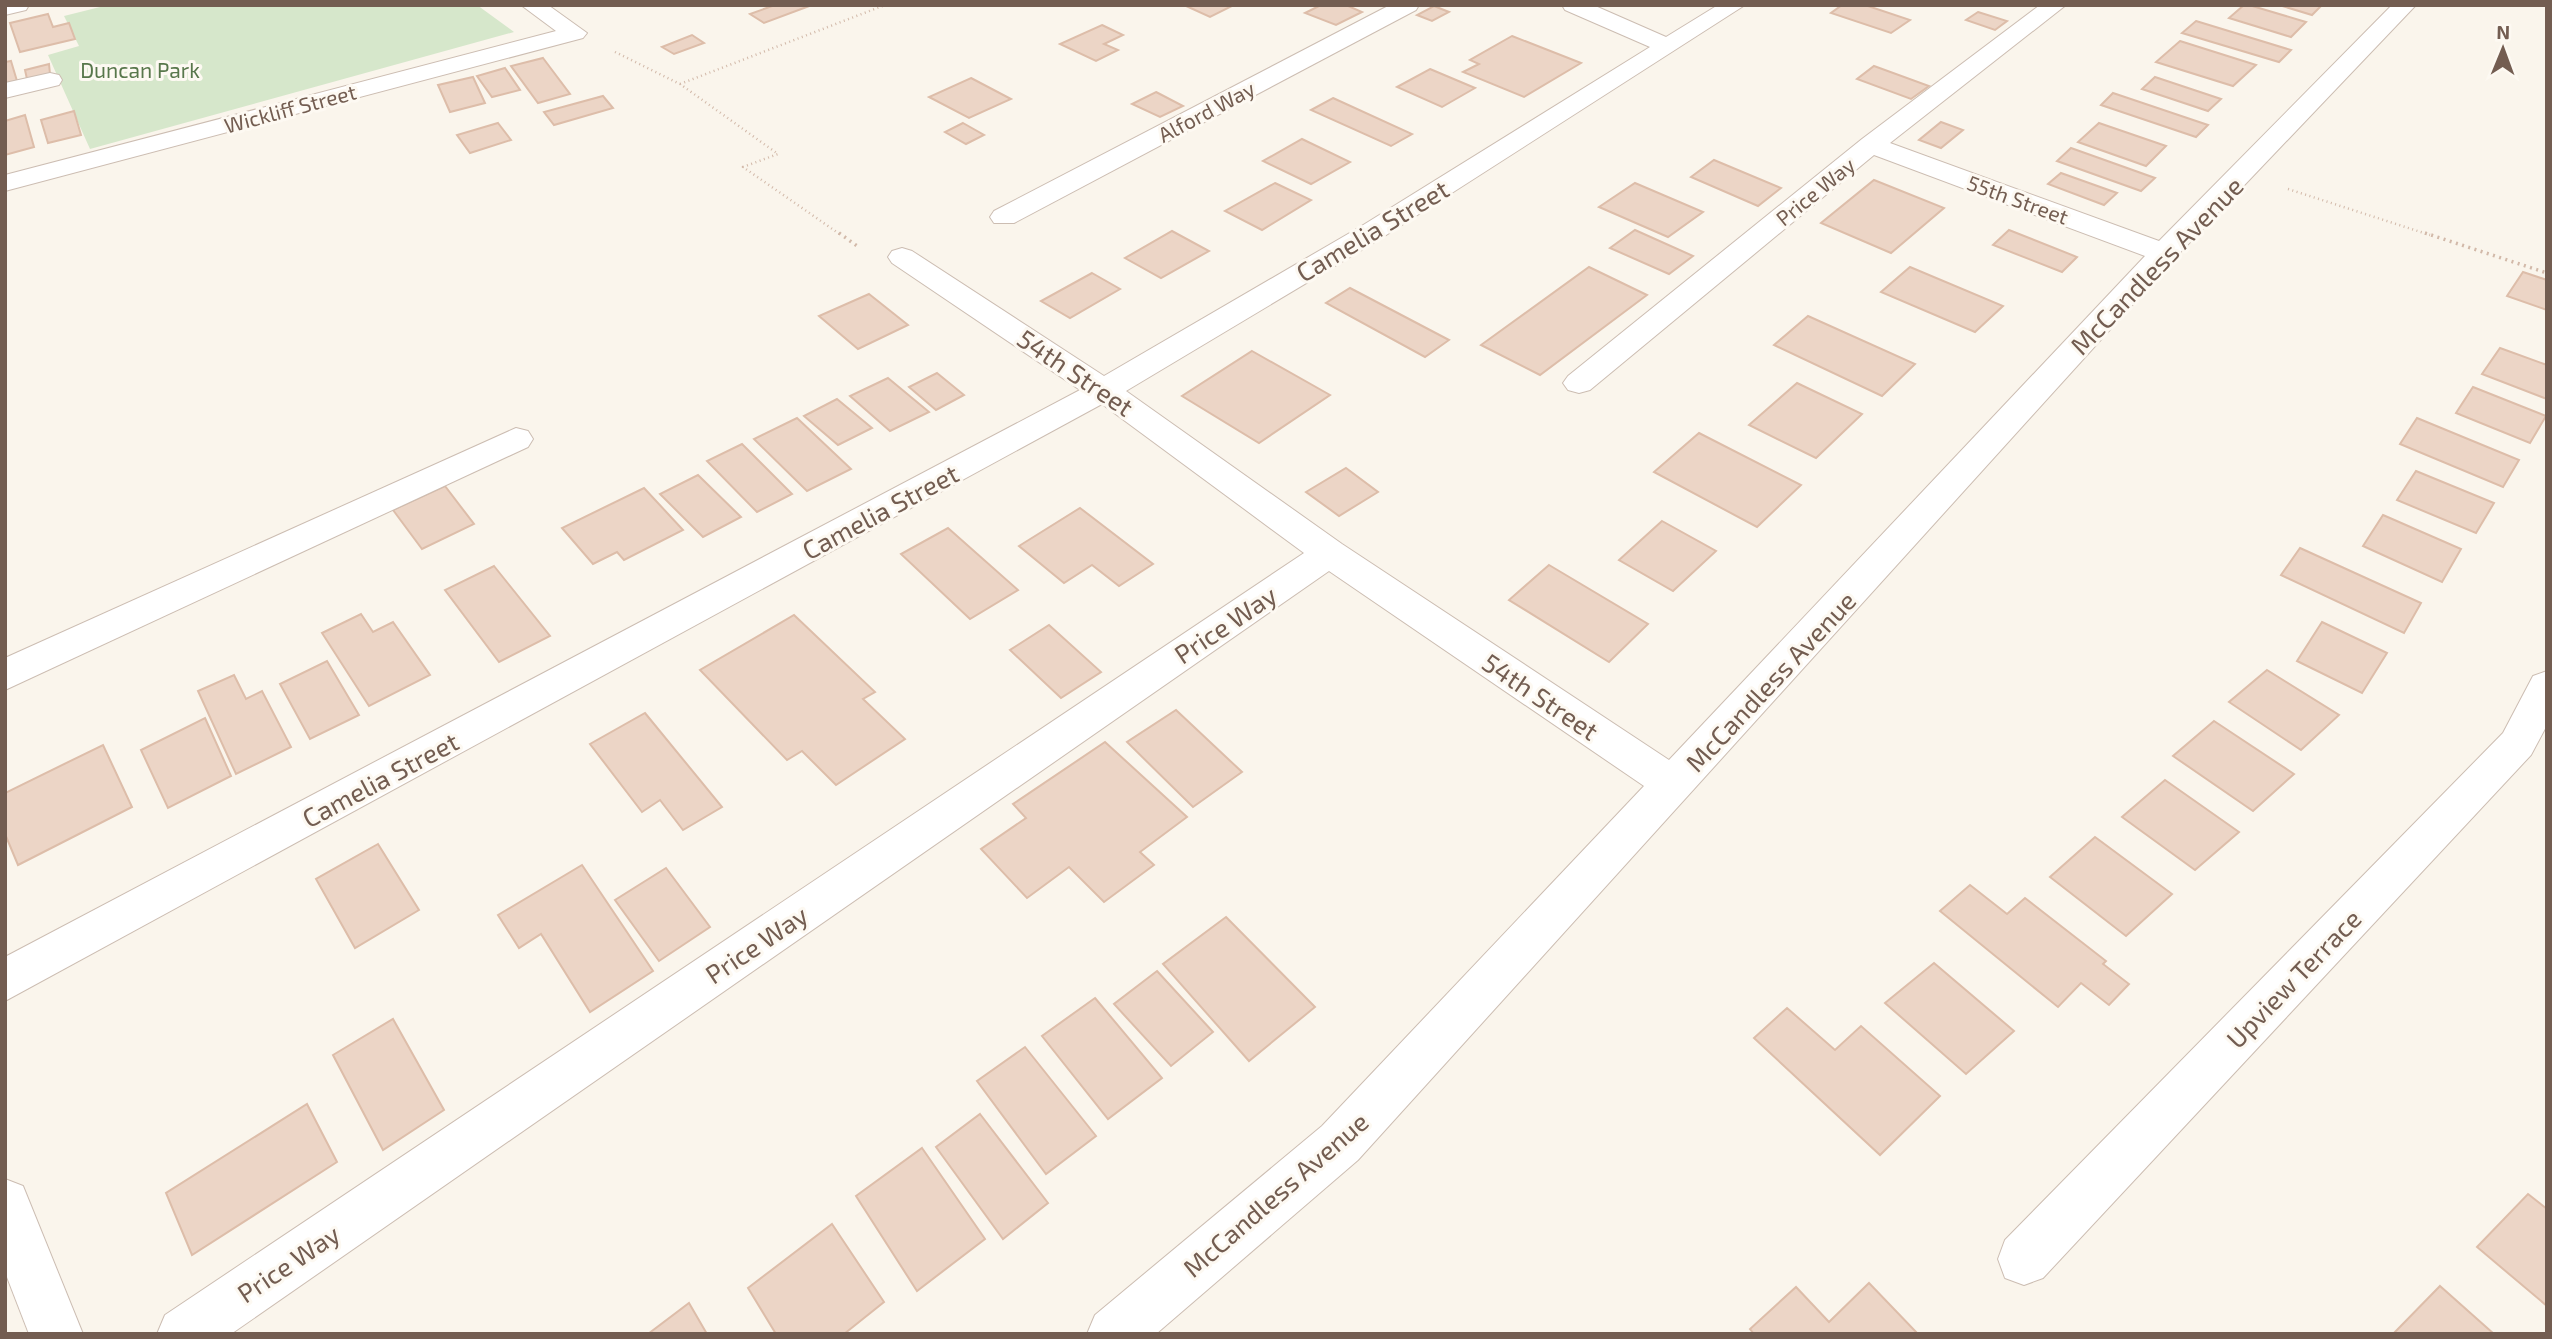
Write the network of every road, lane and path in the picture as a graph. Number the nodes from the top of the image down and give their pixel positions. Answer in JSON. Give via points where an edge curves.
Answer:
{"nodes":[{"id":1,"x":18,"y":5,"type":"edge"},
{"id":2,"x":532,"y":5,"type":"edge"},
{"id":3,"x":885,"y":5,"type":"edge"},
{"id":4,"x":1408,"y":5,"type":"edge"},
{"id":5,"x":1573,"y":5,"type":"edge"},
{"id":6,"x":1734,"y":5,"type":"edge"},
{"id":7,"x":2055,"y":5,"type":"edge"},
{"id":8,"x":2404,"y":5,"type":"edge"},
{"id":9,"x":5,"y":8,"type":"edge"},
{"id":10,"x":575,"y":33,"type":"junction"},
{"id":11,"x":1667,"y":46,"type":"junction"},
{"id":12,"x":50,"y":80,"type":"dead end"},
{"id":13,"x":680,"y":84,"type":"junction"},
{"id":14,"x":5,"y":91,"type":"edge"},
{"id":15,"x":1871,"y":145,"type":"junction"},
{"id":16,"x":5,"y":183,"type":"edge"},
{"id":17,"x":2282,"y":187,"type":"dead end"},
{"id":18,"x":1004,"y":218,"type":"dead end"},
{"id":19,"x":2164,"y":253,"type":"junction"},
{"id":20,"x":902,"y":257,"type":"joint"},
{"id":21,"x":2547,"y":273,"type":"edge"},
{"id":22,"x":1579,"y":383,"type":"dead end"},
{"id":23,"x":1104,"y":390,"type":"junction"},
{"id":24,"x":516,"y":439,"type":"dead end"},
{"id":25,"x":1329,"y":554,"type":"junction"},
{"id":26,"x":5,"y":675,"type":"edge"},
{"id":27,"x":2547,"y":686,"type":"edge"},
{"id":28,"x":1674,"y":785,"type":"junction"},
{"id":29,"x":5,"y":980,"type":"edge"},
{"id":30,"x":5,"y":1204,"type":"edge"},
{"id":31,"x":2024,"y":1259,"type":"dead end"},
{"id":32,"x":56,"y":1334,"type":"edge"},
{"id":33,"x":184,"y":1334,"type":"edge"},
{"id":34,"x":1114,"y":1334,"type":"edge"}],
"edges":[{"from":1,"to":9,"type":"street"},
{"from":2,"to":10,"type":"street"},
{"from":3,"to":13,"type":"path"},
{"from":4,"to":18,"type":"street","name":"Alford Way"},
{"from":5,"to":11,"type":"street"},
{"from":6,"to":11,"type":"street","name":"Camelia Street"},
{"from":7,"to":15,"type":"street","name":"Price Way"},
{"from":8,"to":19,"type":"street","name":"McCandless Avenue"},
{"from":10,"to":13,"type":"path"},
{"from":10,"to":16,"type":"street","name":"Wickliff Street"},
{"from":11,"to":23,"type":"street","name":"Camelia Street","via":[[1370,233]]},
{"from":12,"to":14,"type":"street"},
{"from":13,"to":20,"type":"path","via":[[778,154],[743,167],[885,266]]},
{"from":15,"to":19,"type":"street","name":"55th Street"},
{"from":15,"to":22,"type":"street","name":"Price Way"},
{"from":17,"to":21,"type":"path"},
{"from":19,"to":28,"type":"street","name":"McCandless Avenue"},
{"from":20,"to":23,"type":"street","name":"54th Street"},
{"from":23,"to":25,"type":"street","name":"54th Street"},
{"from":23,"to":29,"type":"street","name":"Camelia Street"},
{"from":24,"to":26,"type":"street"},
{"from":25,"to":28,"type":"street","name":"54th Street"},
{"from":25,"to":33,"type":"street","name":"Price Way"},
{"from":27,"to":31,"type":"street","name":"Upview Terrace","via":[[2517,744]]},
{"from":28,"to":34,"type":"street","name":"McCandless Avenue","via":[[1340,1143]]},
{"from":30,"to":32,"type":"street"}]}
